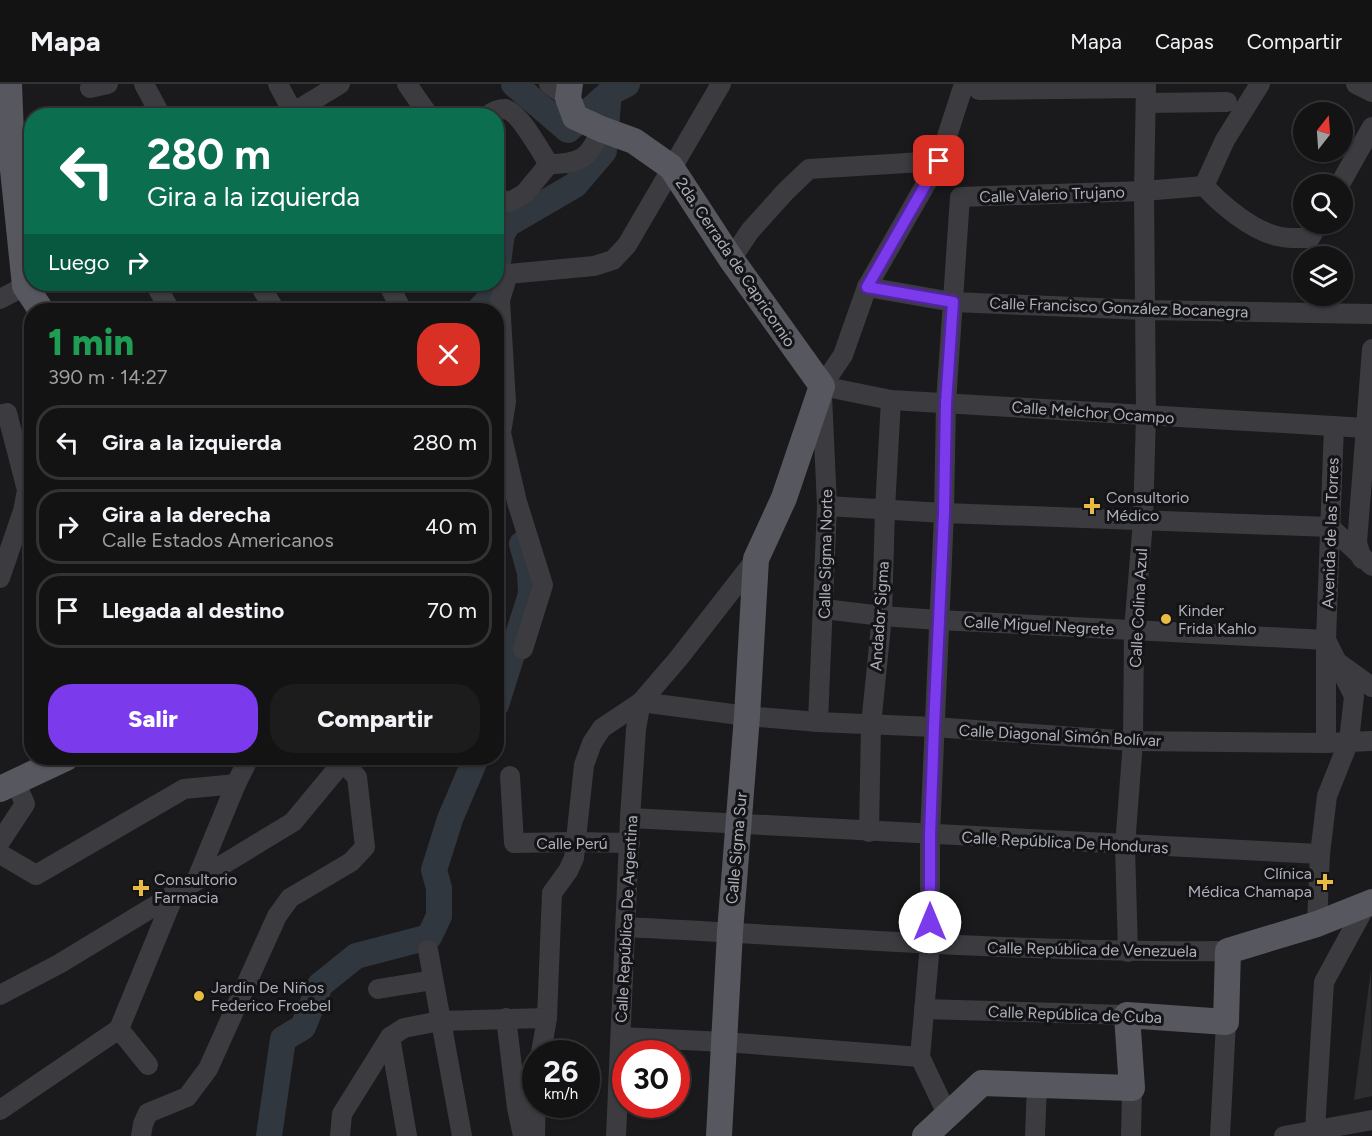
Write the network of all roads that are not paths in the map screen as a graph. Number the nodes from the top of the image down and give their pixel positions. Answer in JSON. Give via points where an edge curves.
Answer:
{"nodes":[{"id":1,"x":9,"y":84,"type":"edge"},
{"id":2,"x":144,"y":84,"type":"edge"},
{"id":3,"x":278,"y":84,"type":"edge"},
{"id":4,"x":340,"y":84,"type":"edge"},
{"id":5,"x":407,"y":84,"type":"edge"},
{"id":6,"x":721,"y":84,"type":"edge"},
{"id":7,"x":1260,"y":84,"type":"edge"},
{"id":8,"x":1356,"y":84,"type":"edge"},
{"id":9,"x":972,"y":87,"type":"edge"},
{"id":10,"x":1146,"y":92,"type":"edge"},
{"id":11,"x":1372,"y":92,"type":"edge"},
{"id":12,"x":1228,"y":93,"type":"edge"},
{"id":13,"x":566,"y":96,"type":"edge"},
{"id":14,"x":156,"y":108,"type":"edge"},
{"id":15,"x":292,"y":108,"type":"edge"},
{"id":16,"x":304,"y":108,"type":"edge"},
{"id":17,"x":424,"y":108,"type":"edge"},
{"id":18,"x":504,"y":109,"type":"edge"},
{"id":19,"x":1372,"y":127,"type":"edge"},
{"id":20,"x":601,"y":129,"type":"junction"},
{"id":21,"x":1225,"y":140,"type":"junction"},
{"id":22,"x":939,"y":161,"type":"junction"},
{"id":23,"x":549,"y":164,"type":"junction"},
{"id":24,"x":671,"y":167,"type":"junction"},
{"id":25,"x":14,"y":170,"type":"edge"},
{"id":26,"x":1346,"y":174,"type":"edge"},
{"id":27,"x":1204,"y":186,"type":"junction"},
{"id":28,"x":1144,"y":191,"type":"junction"},
{"id":29,"x":504,"y":200,"type":"edge"},
{"id":30,"x":1296,"y":234,"type":"edge"},
{"id":31,"x":730,"y":259,"type":"junction"},
{"id":32,"x":24,"y":275,"type":"edge"},
{"id":33,"x":24,"y":286,"type":"edge"},
{"id":34,"x":504,"y":287,"type":"edge"},
{"id":35,"x":867,"y":287,"type":"junction"},
{"id":36,"x":0,"y":300,"type":"edge"},
{"id":37,"x":953,"y":302,"type":"junction"},
{"id":38,"x":1145,"y":310,"type":"junction"},
{"id":39,"x":1372,"y":314,"type":"edge"},
{"id":40,"x":1372,"y":349,"type":"edge"},
{"id":41,"x":504,"y":368,"type":"edge"},
{"id":42,"x":822,"y":386,"type":"junction"},
{"id":43,"x":891,"y":400,"type":"junction"},
{"id":44,"x":946,"y":403,"type":"junction"},
{"id":45,"x":504,"y":414,"type":"edge"},
{"id":46,"x":0,"y":415,"type":"edge"},
{"id":47,"x":1146,"y":415,"type":"junction"},
{"id":48,"x":1334,"y":426,"type":"junction"},
{"id":49,"x":1369,"y":430,"type":"edge"},
{"id":50,"x":504,"y":446,"type":"edge"},
{"id":51,"x":24,"y":478,"type":"edge"},
{"id":52,"x":827,"y":506,"type":"junction"},
{"id":53,"x":885,"y":509,"type":"junction"},
{"id":54,"x":944,"y":513,"type":"junction"},
{"id":55,"x":24,"y":519,"type":"edge"},
{"id":56,"x":1143,"y":521,"type":"junction"},
{"id":57,"x":1330,"y":527,"type":"junction"},
{"id":58,"x":756,"y":559,"type":"junction"},
{"id":59,"x":1367,"y":562,"type":"edge"},
{"id":60,"x":0,"y":578,"type":"edge"},
{"id":61,"x":824,"y":609,"type":"junction"},
{"id":62,"x":882,"y":616,"type":"junction"},
{"id":63,"x":939,"y":620,"type":"junction"},
{"id":64,"x":1134,"y":630,"type":"junction"},
{"id":65,"x":1326,"y":639,"type":"junction"},
{"id":66,"x":523,"y":649,"type":"dead end"},
{"id":67,"x":1335,"y":661,"type":"junction"},
{"id":68,"x":1372,"y":687,"type":"edge"},
{"id":69,"x":640,"y":702,"type":"junction"},
{"id":70,"x":747,"y":716,"type":"junction"},
{"id":71,"x":818,"y":722,"type":"junction"},
{"id":72,"x":871,"y":725,"type":"junction"},
{"id":73,"x":934,"y":727,"type":"junction"},
{"id":74,"x":1133,"y":741,"type":"junction"},
{"id":75,"x":1349,"y":741,"type":"junction"},
{"id":76,"x":1372,"y":741,"type":"edge"},
{"id":77,"x":1326,"y":743,"type":"junction"},
{"id":78,"x":51,"y":765,"type":"edge"},
{"id":79,"x":246,"y":765,"type":"edge"},
{"id":80,"x":340,"y":765,"type":"edge"},
{"id":81,"x":348,"y":765,"type":"edge"},
{"id":82,"x":510,"y":776,"type":"dead end"},
{"id":83,"x":236,"y":784,"type":"junction"},
{"id":84,"x":7,"y":785,"type":"edge"},
{"id":85,"x":630,"y":818,"type":"junction"},
{"id":86,"x":738,"y":824,"type":"junction"},
{"id":87,"x":869,"y":832,"type":"junction"},
{"id":88,"x":930,"y":835,"type":"junction"},
{"id":89,"x":0,"y":842,"type":"edge"},
{"id":90,"x":574,"y":842,"type":"junction"},
{"id":91,"x":630,"y":843,"type":"junction"},
{"id":92,"x":1125,"y":846,"type":"junction"},
{"id":93,"x":0,"y":854,"type":"edge"},
{"id":94,"x":1320,"y":854,"type":"junction"},
{"id":95,"x":196,"y":880,"type":"junction"},
{"id":96,"x":175,"y":893,"type":"junction"},
{"id":97,"x":1369,"y":903,"type":"edge"},
{"id":98,"x":1317,"y":924,"type":"junction"},
{"id":99,"x":625,"y":927,"type":"junction"},
{"id":100,"x":730,"y":932,"type":"junction"},
{"id":101,"x":930,"y":944,"type":"junction"},
{"id":102,"x":428,"y":950,"type":"dead end"},
{"id":103,"x":1228,"y":951,"type":"junction"},
{"id":104,"x":1128,"y":952,"type":"junction"},
{"id":105,"x":433,"y":980,"type":"junction"},
{"id":106,"x":378,"y":989,"type":"dead end"},
{"id":107,"x":0,"y":995,"type":"edge"},
{"id":108,"x":924,"y":1009,"type":"junction"},
{"id":109,"x":1127,"y":1015,"type":"junction"},
{"id":110,"x":506,"y":1018,"type":"junction"},
{"id":111,"x":547,"y":1018,"type":"junction"},
{"id":112,"x":440,"y":1021,"type":"junction"},
{"id":113,"x":1226,"y":1022,"type":"junction"},
{"id":114,"x":119,"y":1029,"type":"junction"},
{"id":115,"x":390,"y":1037,"type":"junction"},
{"id":116,"x":621,"y":1037,"type":"junction"},
{"id":117,"x":543,"y":1040,"type":"edge"},
{"id":118,"x":725,"y":1042,"type":"junction"},
{"id":119,"x":920,"y":1057,"type":"junction"},
{"id":120,"x":148,"y":1065,"type":"dead end"},
{"id":121,"x":1037,"y":1085,"type":"junction"},
{"id":122,"x":1132,"y":1088,"type":"junction"},
{"id":123,"x":0,"y":1110,"type":"edge"},
{"id":124,"x":342,"y":1114,"type":"junction"},
{"id":125,"x":948,"y":1116,"type":"junction"},
{"id":126,"x":535,"y":1118,"type":"edge"},
{"id":127,"x":1372,"y":1120,"type":"edge"},
{"id":128,"x":1319,"y":1132,"type":"edge"},
{"id":129,"x":141,"y":1136,"type":"edge"},
{"id":130,"x":340,"y":1136,"type":"edge"},
{"id":131,"x":346,"y":1136,"type":"edge"},
{"id":132,"x":407,"y":1136,"type":"edge"},
{"id":133,"x":462,"y":1136,"type":"edge"},
{"id":134,"x":523,"y":1136,"type":"edge"},
{"id":135,"x":535,"y":1136,"type":"edge"},
{"id":136,"x":616,"y":1136,"type":"edge"},
{"id":137,"x":719,"y":1136,"type":"edge"},
{"id":138,"x":925,"y":1136,"type":"edge"},
{"id":139,"x":1035,"y":1136,"type":"edge"},
{"id":140,"x":1131,"y":1136,"type":"edge"},
{"id":141,"x":1221,"y":1136,"type":"edge"},
{"id":142,"x":1284,"y":1136,"type":"edge"}],
"edges":[{"from":1,"to":25,"type":"main road"},
{"from":2,"to":14,"type":"street"},
{"from":3,"to":15,"type":"street"},
{"from":4,"to":16,"type":"street"},
{"from":5,"to":17,"type":"street"},
{"from":6,"to":24,"type":"street"},
{"from":7,"to":21,"type":"street"},
{"from":8,"to":11,"type":"street"},
{"from":9,"to":10,"type":"street"},
{"from":9,"to":22,"type":"street"},
{"from":10,"to":12,"type":"street"},
{"from":10,"to":28,"type":"street","name":"Calle Colina Azul"},
{"from":12,"to":21,"type":"street"},
{"from":13,"to":20,"type":"main road","name":"2da. Cerrada de Capricornio"},
{"from":18,"to":23,"type":"street","via":[[516,115]]},
{"from":19,"to":26,"type":"street"},
{"from":20,"to":23,"type":"street","via":[[595,146],[584,158],[569,164]]},
{"from":20,"to":24,"type":"main road","name":"2da. Cerrada de Capricornio","via":[[634,141]]},
{"from":21,"to":27,"type":"street"},
{"from":22,"to":31,"type":"street","via":[[809,170],[750,231]]},
{"from":22,"to":35,"type":"street"},
{"from":23,"to":29,"type":"street","via":[[525,193],[510,201]]},
{"from":24,"to":31,"type":"main road","name":"2da. Cerrada de Capricornio"},
{"from":24,"to":34,"type":"street","via":[[627,245],[613,260],[594,266],[508,274]]},
{"from":25,"to":32,"type":"main road"},
{"from":27,"to":28,"type":"street","name":"Calle Valerio Trujano"},
{"from":27,"to":30,"type":"street","via":[[1220,203],[1264,232],[1279,237]]},
{"from":28,"to":37,"type":"street","name":"Calle Valerio Trujano","via":[[960,197]]},
{"from":28,"to":38,"type":"street","name":"Calle Colina Azul"},
{"from":31,"to":42,"type":"main road","name":"2da. Cerrada de Capricornio"},
{"from":33,"to":36,"type":"street"},
{"from":35,"to":37,"type":"street","name":"Calle Francisco González Bocanegra"},
{"from":35,"to":42,"type":"street","via":[[843,356]]},
{"from":37,"to":38,"type":"street","name":"Calle Francisco González Bocanegra"},
{"from":37,"to":44,"type":"street"},
{"from":38,"to":39,"type":"street","name":"Calle Francisco González Bocanegra"},
{"from":38,"to":47,"type":"street","name":"Calle Colina Azul"},
{"from":40,"to":49,"type":"street","name":"Avenida de las Torres"},
{"from":41,"to":45,"type":"street"},
{"from":42,"to":43,"type":"street","name":"Calle Melchor Ocampo"},
{"from":42,"to":52,"type":"street","name":"Calle Sigma Norte"},
{"from":42,"to":58,"type":"main road","via":[[784,498]]},
{"from":43,"to":44,"type":"street","name":"Calle Melchor Ocampo"},
{"from":43,"to":53,"type":"street","name":"Andador Sigma"},
{"from":44,"to":47,"type":"street","name":"Calle Melchor Ocampo"},
{"from":44,"to":54,"type":"street"},
{"from":46,"to":51,"type":"street","via":[[7,413]]},
{"from":47,"to":48,"type":"street","name":"Calle Melchor Ocampo"},
{"from":47,"to":56,"type":"street","name":"Calle Colina Azul"},
{"from":48,"to":49,"type":"street","name":"Calle Melchor Ocampo"},
{"from":48,"to":57,"type":"street","name":"Avenida de las Torres"},
{"from":49,"to":59,"type":"street","name":"Avenida de las Torres","via":[[1358,543]]},
{"from":50,"to":66,"type":"street","via":[[543,585]]},
{"from":52,"to":53,"type":"street"},
{"from":52,"to":61,"type":"street","name":"Calle Sigma Norte"},
{"from":53,"to":54,"type":"street"},
{"from":53,"to":62,"type":"street","name":"Andador Sigma"},
{"from":54,"to":56,"type":"street"},
{"from":54,"to":63,"type":"street"},
{"from":55,"to":60,"type":"street"},
{"from":56,"to":57,"type":"street"},
{"from":56,"to":64,"type":"street","name":"Calle Colina Azul"},
{"from":57,"to":59,"type":"street"},
{"from":57,"to":65,"type":"street","name":"Avenida de las Torres"},
{"from":58,"to":69,"type":"street"},
{"from":58,"to":70,"type":"main road","name":"Calle Sigma Sur"},
{"from":61,"to":62,"type":"street","name":"Calle Miguel Negrete"},
{"from":61,"to":71,"type":"street","name":"Calle Sigma Norte"},
{"from":62,"to":63,"type":"street","name":"Calle Miguel Negrete"},
{"from":62,"to":72,"type":"street","name":"Andador Sigma"},
{"from":63,"to":64,"type":"street","name":"Calle Miguel Negrete"},
{"from":63,"to":73,"type":"street"},
{"from":64,"to":65,"type":"street","name":"Calle Miguel Negrete"},
{"from":64,"to":74,"type":"street","name":"Calle Colina Azul"},
{"from":65,"to":67,"type":"street","name":"Avenida de las Torres"},
{"from":65,"to":77,"type":"street","name":"Avenida de las Torres"},
{"from":67,"to":68,"type":"street"},
{"from":67,"to":75,"type":"street","name":"Avenida de las Torres","via":[[1354,696]]},
{"from":69,"to":70,"type":"street","name":"Calle Diagonal Simón Bolívar"},
{"from":69,"to":85,"type":"street","name":"Calle República De Argentina"},
{"from":69,"to":90,"type":"street","via":[[602,728],[592,743],[584,765]]},
{"from":70,"to":71,"type":"street","name":"Calle Diagonal Simón Bolívar"},
{"from":70,"to":86,"type":"main road","name":"Calle Sigma Sur"},
{"from":71,"to":72,"type":"street","name":"Calle Diagonal Simón Bolívar"},
{"from":72,"to":73,"type":"street","name":"Calle Diagonal Simón Bolívar"},
{"from":72,"to":87,"type":"street","name":"Andador Sigma"},
{"from":73,"to":74,"type":"street","name":"Calle Diagonal Simón Bolívar"},
{"from":73,"to":88,"type":"street"},
{"from":74,"to":77,"type":"street","name":"Calle Diagonal Simón Bolívar"},
{"from":74,"to":92,"type":"street","name":"Calle Colina Azul"},
{"from":75,"to":76,"type":"street","name":"Calle Diagonal Simón Bolívar"},
{"from":75,"to":77,"type":"street","name":"Calle Diagonal Simón Bolívar"},
{"from":75,"to":94,"type":"street","name":"Avenida de las Torres","via":[[1327,796]]},
{"from":78,"to":84,"type":"main road"},
{"from":79,"to":83,"type":"street"},
{"from":80,"to":95,"type":"street","via":[[293,822]]},
{"from":81,"to":129,"type":"street","via":[[357,777],[365,847],[351,862],[290,898],[277,916],[208,1069],[188,1097],[148,1113]]},
{"from":82,"to":90,"type":"street","name":"Calle Perú","via":[[514,843]]},
{"from":83,"to":93,"type":"street","via":[[184,789],[36,875]]},
{"from":83,"to":95,"type":"street"},
{"from":84,"to":89,"type":"street","via":[[25,804]]},
{"from":85,"to":86,"type":"street","name":"Calle República De Honduras"},
{"from":85,"to":91,"type":"street","name":"Calle República De Argentina"},
{"from":86,"to":87,"type":"street","name":"Calle República De Honduras"},
{"from":86,"to":100,"type":"main road","name":"Calle Sigma Sur"},
{"from":87,"to":88,"type":"street","name":"Calle República De Honduras"},
{"from":88,"to":92,"type":"street","name":"Calle República De Honduras"},
{"from":88,"to":101,"type":"street"},
{"from":90,"to":91,"type":"street","name":"Calle Perú"},
{"from":90,"to":111,"type":"street","via":[[574,858],[568,872],[552,893]]},
{"from":91,"to":99,"type":"street","name":"Calle República De Argentina"},
{"from":92,"to":94,"type":"street","name":"Calle República De Honduras"},
{"from":92,"to":104,"type":"street","name":"Calle Colina Azul"},
{"from":94,"to":98,"type":"street","name":"Avenida de las Torres"},
{"from":95,"to":96,"type":"street"},
{"from":96,"to":107,"type":"street"},
{"from":96,"to":114,"type":"street"},
{"from":97,"to":98,"type":"main road","name":"Calle República de Venezuela"},
{"from":97,"to":128,"type":"street","via":[[1324,982]]},
{"from":98,"to":103,"type":"main road","name":"Calle República de Venezuela"},
{"from":99,"to":100,"type":"street","name":"Calle República de Venezuela"},
{"from":99,"to":116,"type":"street","name":"Calle República De Argentina"},
{"from":100,"to":101,"type":"street","name":"Calle República de Venezuela"},
{"from":100,"to":118,"type":"main road","name":"Calle Sigma Sur"},
{"from":101,"to":104,"type":"street","name":"Calle República de Venezuela"},
{"from":101,"to":108,"type":"street"},
{"from":102,"to":105,"type":"street"},
{"from":103,"to":104,"type":"street","name":"Calle República de Venezuela"},
{"from":103,"to":113,"type":"main road"},
{"from":105,"to":106,"type":"street"},
{"from":105,"to":112,"type":"street"},
{"from":108,"to":109,"type":"street","name":"Calle República de Cuba"},
{"from":108,"to":119,"type":"street"},
{"from":109,"to":113,"type":"main road","name":"Calle República de Cuba"},
{"from":109,"to":122,"type":"main road"},
{"from":110,"to":111,"type":"street"},
{"from":110,"to":112,"type":"street"},
{"from":110,"to":134,"type":"street"},
{"from":111,"to":117,"type":"street"},
{"from":112,"to":115,"type":"street","via":[[404,1028]]},
{"from":112,"to":133,"type":"street"},
{"from":113,"to":141,"type":"street"},
{"from":114,"to":120,"type":"street"},
{"from":114,"to":123,"type":"street"},
{"from":115,"to":124,"type":"street"},
{"from":115,"to":132,"type":"street"},
{"from":116,"to":118,"type":"street"},
{"from":116,"to":136,"type":"street","name":"Calle República De Argentina"},
{"from":118,"to":119,"type":"street"},
{"from":118,"to":137,"type":"main road","name":"Calle Sigma Sur"},
{"from":119,"to":125,"type":"street"},
{"from":121,"to":122,"type":"main road"},
{"from":121,"to":125,"type":"main road","via":[[982,1083]]},
{"from":121,"to":139,"type":"street"},
{"from":122,"to":140,"type":"street"},
{"from":124,"to":130,"type":"street"},
{"from":124,"to":131,"type":"street"},
{"from":125,"to":138,"type":"main road"},
{"from":126,"to":135,"type":"street"},
{"from":127,"to":128,"type":"street"},
{"from":128,"to":142,"type":"street"}]}
